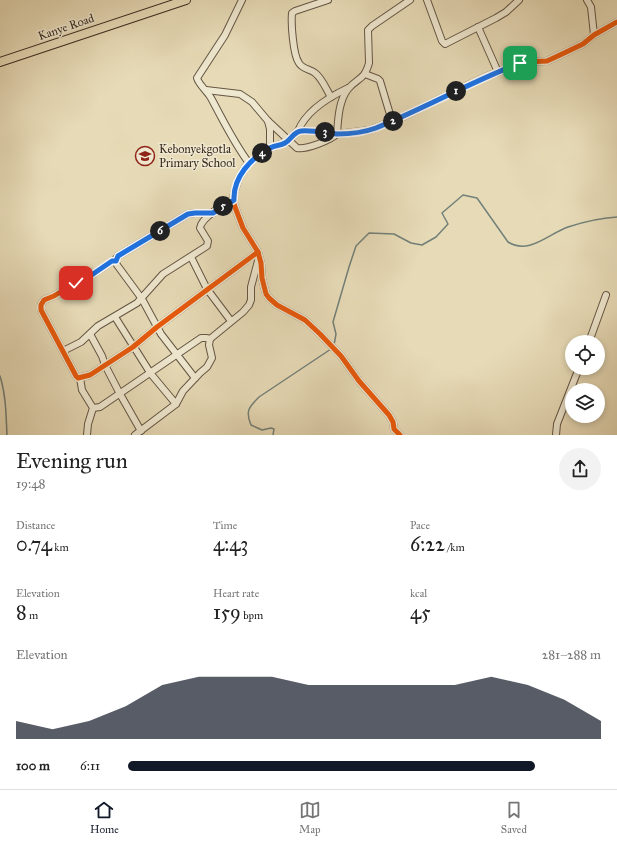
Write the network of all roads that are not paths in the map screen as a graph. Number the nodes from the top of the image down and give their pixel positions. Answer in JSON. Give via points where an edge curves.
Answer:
{"nodes":[{"id":1,"x":186,"y":0,"type":"edge"},
{"id":2,"x":242,"y":0,"type":"edge"},
{"id":3,"x":328,"y":0,"type":"edge"},
{"id":4,"x":410,"y":0,"type":"edge"},
{"id":5,"x":427,"y":0,"type":"edge"},
{"id":6,"x":519,"y":0,"type":"edge"},
{"id":7,"x":587,"y":0,"type":"edge"},
{"id":8,"x":617,"y":22,"type":"edge"},
{"id":9,"x":478,"y":27,"type":"junction"},
{"id":10,"x":594,"y":35,"type":"junction"},
{"id":11,"x":0,"y":62,"type":"edge"},
{"id":12,"x":498,"y":72,"type":"junction"},
{"id":13,"x":365,"y":74,"type":"junction"},
{"id":14,"x":348,"y":88,"type":"junction"},
{"id":15,"x":206,"y":90,"type":"junction"},
{"id":16,"x":331,"y":97,"type":"junction"},
{"id":17,"x":268,"y":121,"type":"junction"},
{"id":18,"x":392,"y":121,"type":"junction"},
{"id":19,"x":298,"y":131,"type":"junction"},
{"id":20,"x":337,"y":134,"type":"junction"},
{"id":21,"x":289,"y":140,"type":"junction"},
{"id":22,"x":270,"y":148,"type":"junction"},
{"id":23,"x":249,"y":163,"type":"junction"},
{"id":24,"x":234,"y":200,"type":"junction"},
{"id":25,"x":213,"y":213,"type":"junction"},
{"id":26,"x":259,"y":254,"type":"junction"},
{"id":27,"x":191,"y":257,"type":"junction"},
{"id":28,"x":116,"y":261,"type":"junction"},
{"id":29,"x":262,"y":278,"type":"junction"},
{"id":30,"x":253,"y":285,"type":"junction"},
{"id":31,"x":264,"y":287,"type":"junction"},
{"id":32,"x":207,"y":289,"type":"junction"},
{"id":33,"x":606,"y":295,"type":"dead end"},
{"id":34,"x":142,"y":299,"type":"junction"},
{"id":35,"x":114,"y":317,"type":"junction"},
{"id":36,"x":231,"y":321,"type":"junction"},
{"id":37,"x":157,"y":327,"type":"junction"},
{"id":38,"x":90,"y":334,"type":"junction"},
{"id":39,"x":592,"y":335,"type":"edge"},
{"id":40,"x":210,"y":339,"type":"junction"},
{"id":41,"x":133,"y":347,"type":"junction"},
{"id":42,"x":63,"y":351,"type":"junction"},
{"id":43,"x":176,"y":355,"type":"junction"},
{"id":44,"x":105,"y":365,"type":"junction"},
{"id":45,"x":151,"y":374,"type":"junction"},
{"id":46,"x":576,"y":375,"type":"edge"},
{"id":47,"x":80,"y":378,"type":"junction"},
{"id":48,"x":195,"y":378,"type":"junction"},
{"id":49,"x":120,"y":394,"type":"junction"},
{"id":50,"x":176,"y":404,"type":"junction"},
{"id":51,"x":93,"y":408,"type":"junction"},
{"id":52,"x":141,"y":431,"type":"junction"},
{"id":53,"x":87,"y":435,"type":"edge"},
{"id":54,"x":135,"y":435,"type":"edge"},
{"id":55,"x":400,"y":435,"type":"edge"},
{"id":56,"x":556,"y":435,"type":"edge"}],
"edges":[{"from":1,"to":11,"type":"main road","name":"Kanye Road"},
{"from":2,"to":15,"type":"street","via":[[225,35],[197,76]]},
{"from":3,"to":16,"type":"street","via":[[294,11],[292,19],[298,62],[318,75]]},
{"from":4,"to":13,"type":"street","via":[[368,30],[369,63]]},
{"from":5,"to":9,"type":"street","via":[[445,44]]},
{"from":6,"to":9,"type":"street","via":[[506,12]]},
{"from":7,"to":10,"type":"street","via":[[591,7]]},
{"from":8,"to":10,"type":"street"},
{"from":9,"to":12,"type":"street"},
{"from":10,"to":12,"type":"street","via":[[583,44],[547,60],[520,63]]},
{"from":12,"to":18,"type":"street"},
{"from":13,"to":14,"type":"street"},
{"from":13,"to":18,"type":"street","via":[[380,81]]},
{"from":14,"to":16,"type":"street"},
{"from":14,"to":20,"type":"street","via":[[340,111]]},
{"from":15,"to":17,"type":"street","via":[[240,94],[252,102]]},
{"from":15,"to":23,"type":"street"},
{"from":16,"to":19,"type":"street","via":[[305,119]]},
{"from":17,"to":21,"type":"street"},
{"from":17,"to":22,"type":"street"},
{"from":18,"to":20,"type":"street","via":[[370,130]]},
{"from":19,"to":20,"type":"street"},
{"from":19,"to":21,"type":"street"},
{"from":20,"to":21,"type":"street","via":[[302,148],[297,148]]},
{"from":21,"to":22,"type":"street"},
{"from":22,"to":23,"type":"street"},
{"from":23,"to":24,"type":"street","via":[[235,187]]},
{"from":24,"to":25,"type":"street"},
{"from":24,"to":26,"type":"street","via":[[243,228]]},
{"from":25,"to":27,"type":"street","via":[[200,227],[208,245]]},
{"from":25,"to":28,"type":"street","via":[[188,214],[118,256]]},
{"from":26,"to":29,"type":"street"},
{"from":26,"to":30,"type":"street"},
{"from":26,"to":32,"type":"street"},
{"from":27,"to":32,"type":"street"},
{"from":27,"to":34,"type":"street","via":[[164,274]]},
{"from":28,"to":34,"type":"street"},
{"from":28,"to":42,"type":"street","via":[[41,303],[41,310]]},
{"from":29,"to":30,"type":"street"},
{"from":29,"to":31,"type":"street"},
{"from":30,"to":31,"type":"street"},
{"from":30,"to":36,"type":"street","via":[[250,302],[243,312]]},
{"from":31,"to":55,"type":"street","via":[[272,302],[300,318],[341,356],[389,415],[394,422],[394,430]]},
{"from":32,"to":36,"type":"street"},
{"from":32,"to":37,"type":"street"},
{"from":33,"to":39,"type":"street"},
{"from":34,"to":35,"type":"street"},
{"from":34,"to":37,"type":"street"},
{"from":35,"to":38,"type":"street"},
{"from":35,"to":41,"type":"street"},
{"from":36,"to":40,"type":"street"},
{"from":37,"to":41,"type":"street"},
{"from":37,"to":43,"type":"street"},
{"from":38,"to":42,"type":"street"},
{"from":38,"to":44,"type":"street"},
{"from":40,"to":43,"type":"street","via":[[201,338]]},
{"from":40,"to":48,"type":"street","via":[[212,360]]},
{"from":41,"to":44,"type":"street"},
{"from":41,"to":45,"type":"street"},
{"from":42,"to":47,"type":"street","via":[[76,376]]},
{"from":43,"to":45,"type":"street"},
{"from":43,"to":48,"type":"street"},
{"from":44,"to":47,"type":"street"},
{"from":44,"to":49,"type":"street"},
{"from":45,"to":49,"type":"street"},
{"from":45,"to":50,"type":"street"},
{"from":46,"to":56,"type":"street","via":[[557,424]]},
{"from":47,"to":51,"type":"street","via":[[82,390]]},
{"from":48,"to":50,"type":"street","via":[[183,391]]},
{"from":49,"to":51,"type":"street","via":[[100,407]]},
{"from":49,"to":52,"type":"street"},
{"from":50,"to":52,"type":"street"},
{"from":51,"to":53,"type":"street"},
{"from":52,"to":54,"type":"street"}]}
